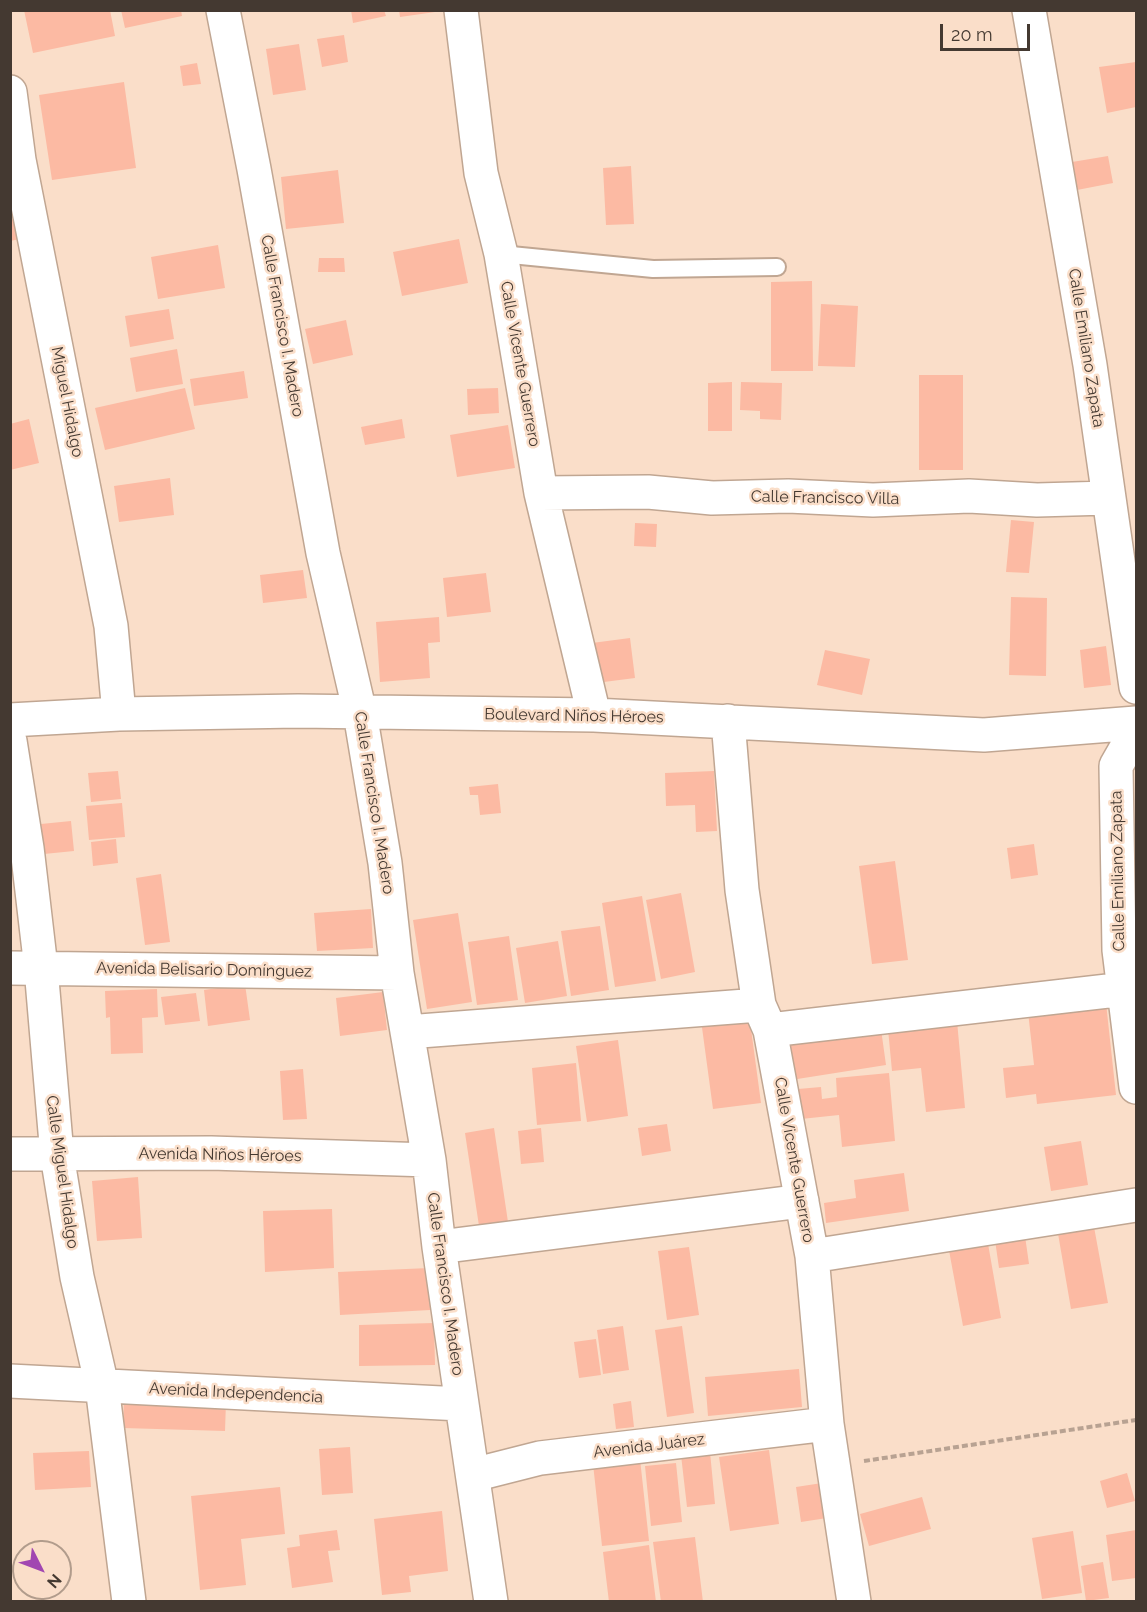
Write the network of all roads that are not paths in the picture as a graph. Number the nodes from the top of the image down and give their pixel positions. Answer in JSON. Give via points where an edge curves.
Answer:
{"nodes":[{"id":1,"x":223,"y":10,"type":"edge"},
{"id":2,"x":461,"y":10,"type":"edge"},
{"id":3,"x":1029,"y":10,"type":"edge"},
{"id":4,"x":10,"y":92,"type":"edge"},
{"id":5,"x":501,"y":255,"type":"junction"},
{"id":6,"x":777,"y":267,"type":"dead end"},
{"id":7,"x":541,"y":493,"type":"junction"},
{"id":8,"x":1108,"y":498,"type":"junction"},
{"id":9,"x":1137,"y":687,"type":"edge"},
{"id":10,"x":360,"y":712,"type":"junction"},
{"id":11,"x":119,"y":714,"type":"junction"},
{"id":12,"x":594,"y":715,"type":"junction"},
{"id":13,"x":10,"y":720,"type":"edge"},
{"id":14,"x":728,"y":721,"type":"junction"},
{"id":15,"x":1137,"y":723,"type":"edge"},
{"id":16,"x":1137,"y":731,"type":"edge"},
{"id":17,"x":10,"y":741,"type":"edge"},
{"id":18,"x":26,"y":968,"type":"edge"},
{"id":19,"x":397,"y":973,"type":"junction"},
{"id":20,"x":1125,"y":989,"type":"junction"},
{"id":21,"x":765,"y":1018,"type":"junction"},
{"id":22,"x":407,"y":1032,"type":"junction"},
{"id":23,"x":1137,"y":1087,"type":"edge"},
{"id":24,"x":10,"y":1154,"type":"edge"},
{"id":25,"x":57,"y":1155,"type":"junction"},
{"id":26,"x":429,"y":1160,"type":"junction"},
{"id":27,"x":802,"y":1200,"type":"junction"},
{"id":28,"x":1137,"y":1205,"type":"edge"},
{"id":29,"x":439,"y":1247,"type":"junction"},
{"id":30,"x":812,"y":1256,"type":"junction"},
{"id":31,"x":10,"y":1381,"type":"edge"},
{"id":32,"x":102,"y":1386,"type":"junction"},
{"id":33,"x":461,"y":1404,"type":"junction"},
{"id":34,"x":827,"y":1424,"type":"junction"},
{"id":35,"x":473,"y":1475,"type":"junction"},
{"id":36,"x":129,"y":1602,"type":"edge"},
{"id":37,"x":490,"y":1602,"type":"edge"},
{"id":38,"x":854,"y":1602,"type":"edge"}],
"edges":[{"from":1,"to":10,"type":"street","name":"Calle Francisco I. Madero","via":[[323,553]]},
{"from":2,"to":5,"type":"street","name":"Calle Vicente Guerrero","via":[[481,173]]},
{"from":3,"to":8,"type":"street","name":"Calle Emiliano Zapata","via":[[1090,365]]},
{"from":4,"to":11,"type":"street","name":"Miguel Hidalgo","via":[[19,160],[111,626]]},
{"from":5,"to":6,"type":"lane","via":[[653,269]]},
{"from":5,"to":7,"type":"street","name":"Calle Vicente Guerrero"},
{"from":7,"to":8,"type":"street","name":"Calle Francisco Villa","via":[[648,492],[712,498],[873,500],[969,495],[1037,500]]},
{"from":7,"to":12,"type":"street","name":"Calle Vicente Guerrero"},
{"from":8,"to":9,"type":"street","name":"Calle Emiliano Zapata"},
{"from":10,"to":11,"type":"street","name":"Boulevard Niños Héroes"},
{"from":10,"to":12,"type":"street","name":"Boulevard Niños Héroes"},
{"from":10,"to":19,"type":"street","name":"Calle Francisco I. Madero","via":[[385,863]]},
{"from":11,"to":13,"type":"street","name":"Boulevard Niños Héroes"},
{"from":12,"to":14,"type":"street","name":"Boulevard Niños Héroes"},
{"from":14,"to":15,"type":"street","name":"Boulevard Niños Héroes","via":[[984,735]]},
{"from":14,"to":21,"type":"street","name":"Calle Vicente Guerrero","via":[[742,890]]},
{"from":16,"to":20,"type":"street","name":"Calle Emiliano Zapata","via":[[1116,766],[1119,950]]},
{"from":17,"to":18,"type":"street","name":"Calle Miguel Hidalgo","via":[[27,848]]},
{"from":18,"to":19,"type":"street","name":"Avenida Belisario Domínguez"},
{"from":18,"to":25,"type":"street","name":"Calle Miguel Hidalgo"},
{"from":19,"to":22,"type":"street","name":"Calle Francisco I. Madero"},
{"from":20,"to":21,"type":"street"},
{"from":20,"to":23,"type":"street","name":"Calle Emiliano Zapata"},
{"from":21,"to":22,"type":"street"},
{"from":21,"to":27,"type":"street","name":"Calle Vicente Guerrero"},
{"from":22,"to":26,"type":"street","name":"Calle Francisco I. Madero"},
{"from":24,"to":25,"type":"street","name":"Avenida Niños Héroes"},
{"from":25,"to":26,"type":"street","name":"Avenida Niños Héroes","via":[[211,1153]]},
{"from":25,"to":32,"type":"street","name":"Calle Miguel Hidalgo","via":[[77,1277]]},
{"from":26,"to":29,"type":"street","name":"Calle Francisco I. Madero"},
{"from":27,"to":29,"type":"street"},
{"from":27,"to":30,"type":"street","name":"Calle Vicente Guerrero"},
{"from":28,"to":30,"type":"street"},
{"from":29,"to":33,"type":"street","name":"Calle Francisco I. Madero"},
{"from":30,"to":34,"type":"street","name":"Calle Vicente Guerrero"},
{"from":31,"to":32,"type":"street","name":"Avenida Independencia"},
{"from":32,"to":33,"type":"street","name":"Avenida Independencia"},
{"from":32,"to":36,"type":"street","name":"Calle Miguel Hidalgo"},
{"from":33,"to":35,"type":"street","name":"Calle Francisco I. Madero"},
{"from":34,"to":35,"type":"street","name":"Avenida Juárez","via":[[540,1458]]},
{"from":34,"to":38,"type":"street","name":"Calle Vicente Guerrero"},
{"from":35,"to":37,"type":"street","name":"Calle Francisco I. Madero"}]}
